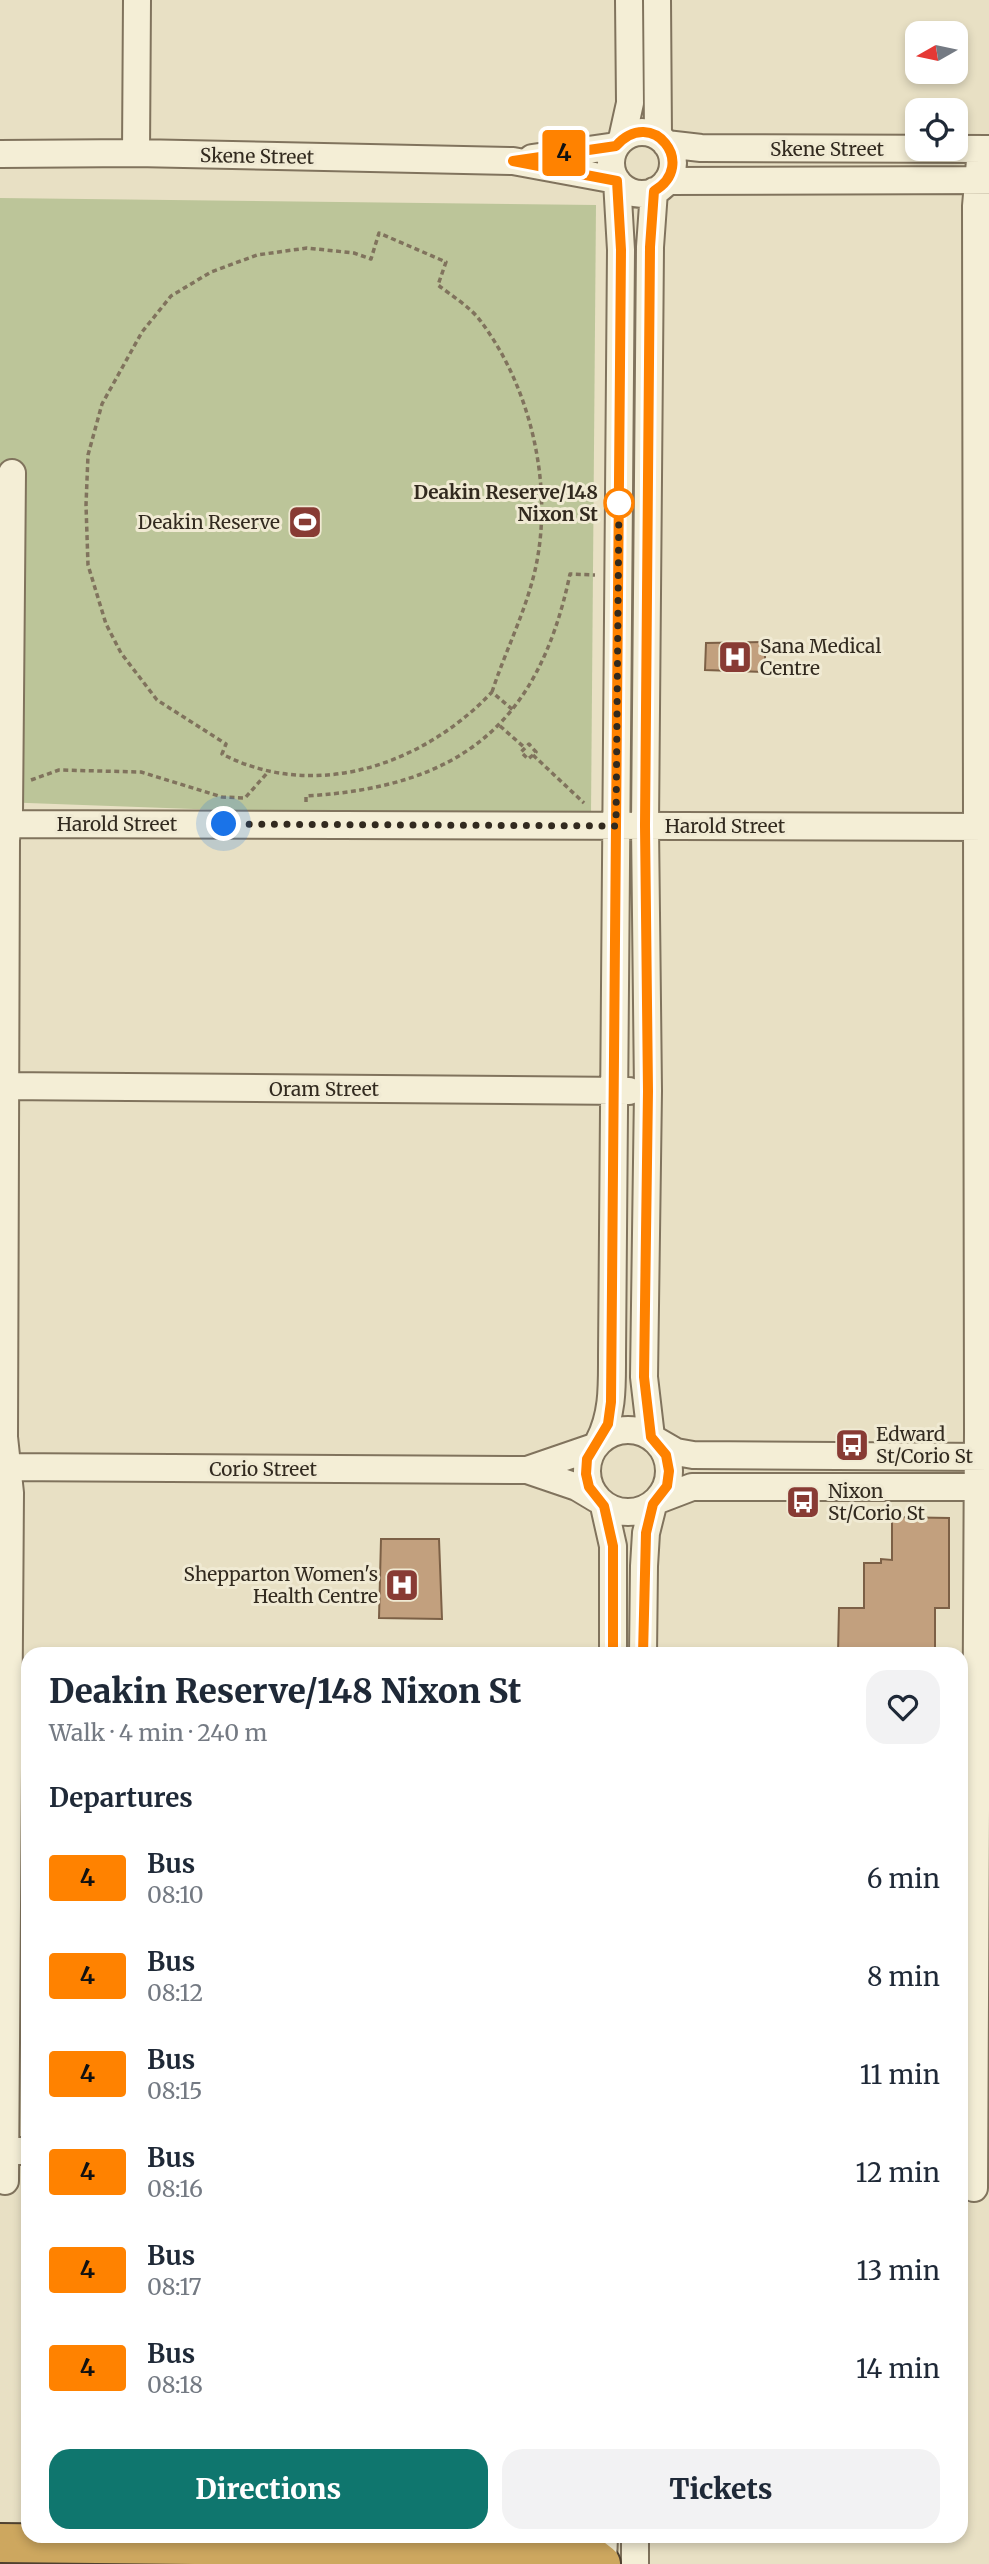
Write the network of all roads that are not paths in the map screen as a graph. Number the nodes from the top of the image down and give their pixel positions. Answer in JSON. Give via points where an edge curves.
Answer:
{"nodes":[{"id":1,"x":137,"y":0,"type":"edge"},
{"id":2,"x":629,"y":0,"type":"edge"},
{"id":3,"x":657,"y":0,"type":"edge"},
{"id":4,"x":662,"y":140,"type":"junction"},
{"id":5,"x":619,"y":142,"type":"junction"},
{"id":6,"x":985,"y":149,"type":"edge"},
{"id":7,"x":136,"y":153,"type":"junction"},
{"id":8,"x":0,"y":154,"type":"edge"},
{"id":9,"x":513,"y":161,"type":"junction"},
{"id":10,"x":616,"y":180,"type":"junction"},
{"id":11,"x":984,"y":180,"type":"edge"},
{"id":12,"x":660,"y":186,"type":"junction"},
{"id":13,"x":12,"y":473,"type":"dead end"},
{"id":14,"x":3,"y":824,"type":"edge"},
{"id":15,"x":616,"y":826,"type":"junction"},
{"id":16,"x":645,"y":826,"type":"junction"},
{"id":17,"x":982,"y":827,"type":"edge"},
{"id":18,"x":3,"y":1086,"type":"edge"},
{"id":19,"x":613,"y":1091,"type":"junction"},
{"id":20,"x":648,"y":1091,"type":"junction"},
{"id":21,"x":654,"y":1439,"type":"junction"},
{"id":22,"x":596,"y":1443,"type":"junction"},
{"id":23,"x":983,"y":1457,"type":"edge"},
{"id":24,"x":4,"y":1467,"type":"edge"},
{"id":25,"x":527,"y":1470,"type":"junction"},
{"id":26,"x":983,"y":1487,"type":"edge"},
{"id":27,"x":655,"y":1502,"type":"junction"},
{"id":28,"x":601,"y":1503,"type":"junction"},
{"id":29,"x":613,"y":1647,"type":"edge"},
{"id":30,"x":643,"y":1647,"type":"edge"},
{"id":31,"x":12,"y":1817,"type":"edge"},
{"id":32,"x":968,"y":2009,"type":"edge"},
{"id":33,"x":11,"y":2151,"type":"edge"},
{"id":34,"x":974,"y":2156,"type":"edge"},
{"id":35,"x":11,"y":2181,"type":"edge"},
{"id":36,"x":974,"y":2188,"type":"edge"},
{"id":37,"x":0,"y":2543,"type":"edge"},
{"id":38,"x":604,"y":2543,"type":"edge"},
{"id":39,"x":635,"y":2543,"type":"edge"},
{"id":40,"x":602,"y":2564,"type":"edge"},
{"id":41,"x":635,"y":2564,"type":"edge"}],
"edges":[{"from":1,"to":7,"type":"street"},
{"from":2,"to":5,"type":"street","via":[[629,103]]},
{"from":3,"to":4,"type":"street"},
{"from":4,"to":5,"type":"street","via":[[640,132]]},
{"from":4,"to":6,"type":"street","name":"Skene Street","via":[[701,148]]},
{"from":4,"to":12,"type":"street","via":[[670,151],[672,166]]},
{"from":5,"to":9,"type":"street","name":"Skene Street"},
{"from":5,"to":10,"type":"street","via":[[611,163]]},
{"from":6,"to":11,"type":"street"},
{"from":7,"to":8,"type":"street","name":"Skene Street"},
{"from":7,"to":9,"type":"street","name":"Skene Street"},
{"from":9,"to":10,"type":"street","name":"Skene Street"},
{"from":10,"to":12,"type":"street","via":[[634,192]]},
{"from":10,"to":15,"type":"street","via":[[621,263]]},
{"from":11,"to":12,"type":"street","name":"Skene Street"},
{"from":11,"to":17,"type":"street","via":[[976,206]]},
{"from":12,"to":16,"type":"street","via":[[650,247]]},
{"from":13,"to":14,"type":"street","via":[[9,795]]},
{"from":14,"to":15,"type":"street","name":"Harold Street"},
{"from":14,"to":18,"type":"street"},
{"from":15,"to":16,"type":"street","name":"Harold Street"},
{"from":15,"to":19,"type":"street"},
{"from":16,"to":17,"type":"street","name":"Harold Street"},
{"from":16,"to":20,"type":"street"},
{"from":17,"to":23,"type":"street"},
{"from":18,"to":19,"type":"street","name":"Oram Street"},
{"from":18,"to":24,"type":"street"},
{"from":19,"to":20,"type":"street","name":"Oram Street"},
{"from":19,"to":22,"type":"street","via":[[611,1402],[608,1424]]},
{"from":20,"to":21,"type":"street","via":[[644,1377]]},
{"from":21,"to":22,"type":"street","via":[[624,1429]]},
{"from":21,"to":23,"type":"street","via":[[676,1452],[693,1455]]},
{"from":21,"to":27,"type":"street","via":[[666,1455],[669,1471],[667,1486]]},
{"from":22,"to":25,"type":"street","name":"Corio Street"},
{"from":22,"to":28,"type":"street","via":[[587,1459],[586,1474]]},
{"from":23,"to":26,"type":"street"},
{"from":24,"to":25,"type":"street","name":"Corio Street"},
{"from":24,"to":31,"type":"street","via":[[9,1493]]},
{"from":25,"to":28,"type":"street","name":"Corio Street","via":[[577,1487]]},
{"from":26,"to":27,"type":"street","via":[[692,1487]]},
{"from":26,"to":32,"type":"street"},
{"from":27,"to":28,"type":"street","via":[[629,1513]]},
{"from":27,"to":30,"type":"street","via":[[646,1533]]},
{"from":28,"to":29,"type":"street","via":[[613,1546]]},
{"from":31,"to":33,"type":"street"},
{"from":32,"to":34,"type":"street"},
{"from":33,"to":35,"type":"street"},
{"from":34,"to":36,"type":"street"},
{"from":37,"to":40,"type":"highway","via":[[582,2549]]},
{"from":38,"to":40,"type":"street"},
{"from":39,"to":41,"type":"street"}]}
